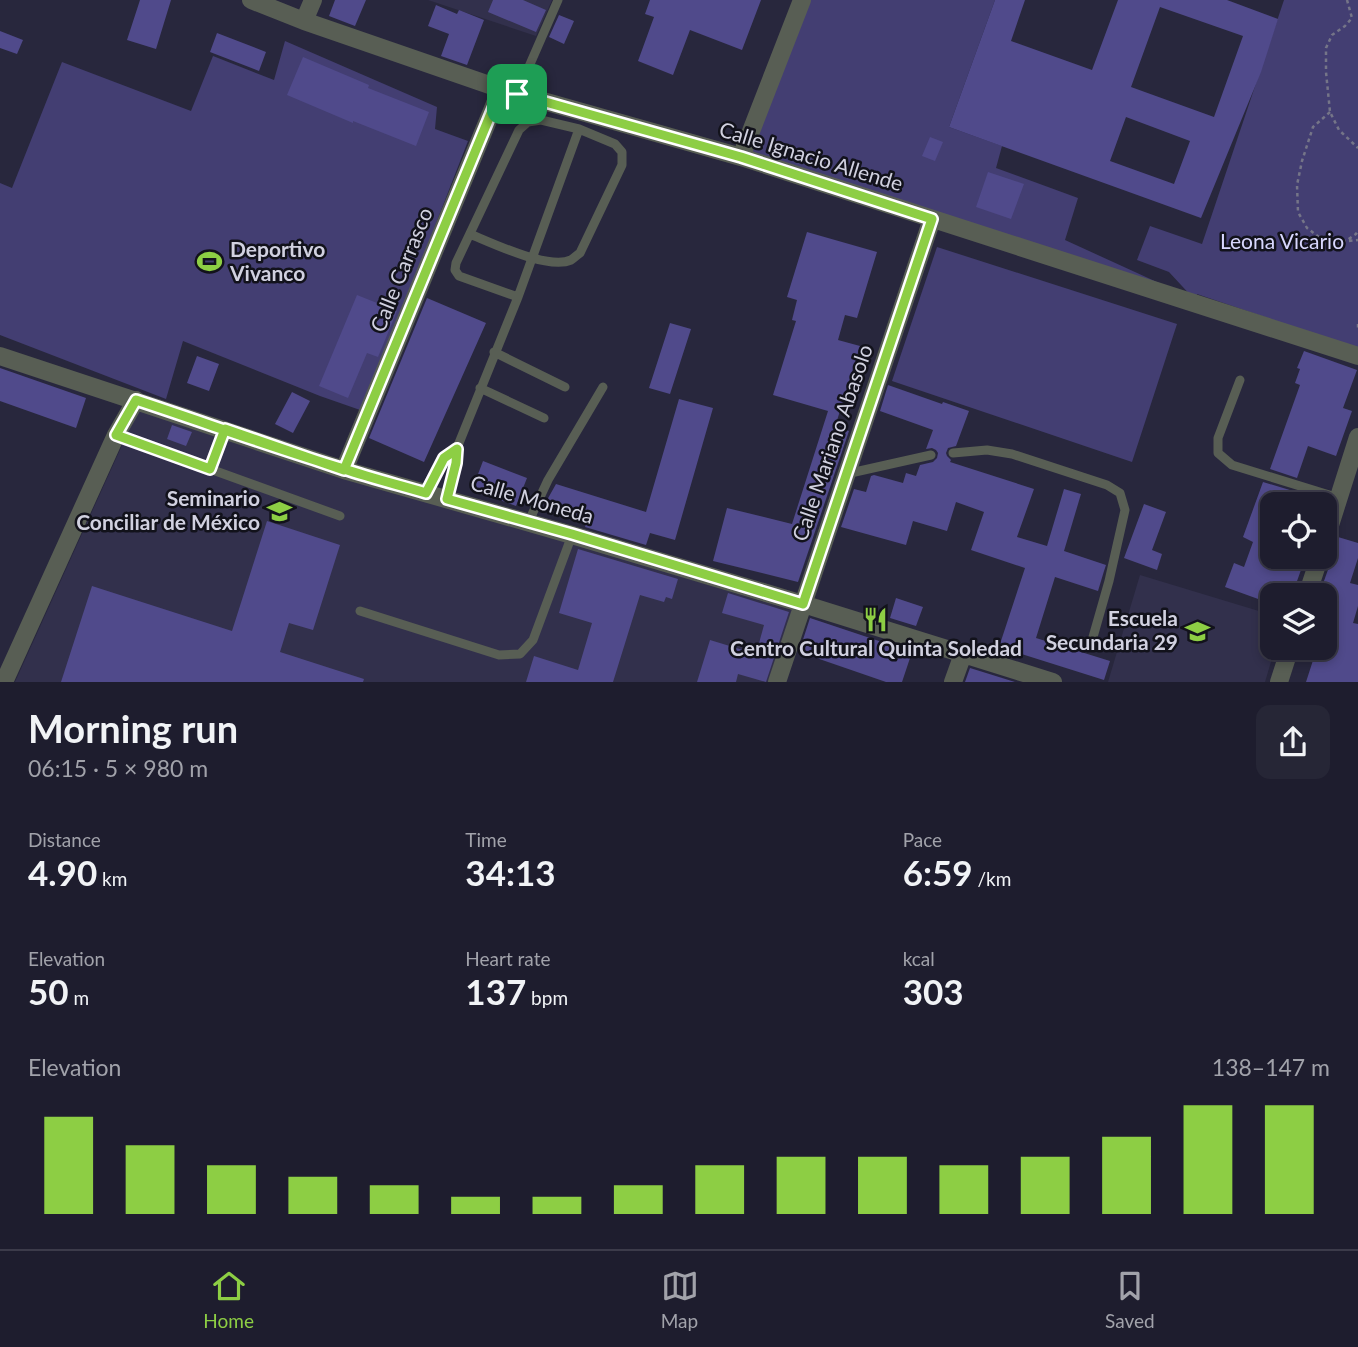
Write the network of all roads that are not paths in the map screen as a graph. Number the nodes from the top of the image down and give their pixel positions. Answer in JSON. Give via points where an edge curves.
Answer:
{"nodes":[{"id":1,"x":251,"y":0,"type":"edge"},
{"id":2,"x":313,"y":0,"type":"edge"},
{"id":3,"x":558,"y":0,"type":"edge"},
{"id":4,"x":802,"y":0,"type":"edge"},
{"id":5,"x":304,"y":21,"type":"junction"},
{"id":6,"x":509,"y":91,"type":"junction"},
{"id":7,"x":579,"y":130,"type":"junction"},
{"id":8,"x":741,"y":157,"type":"junction"},
{"id":9,"x":932,"y":219,"type":"junction"},
{"id":10,"x":470,"y":234,"type":"junction"},
{"id":11,"x":532,"y":258,"type":"junction"},
{"id":12,"x":518,"y":297,"type":"junction"},
{"id":13,"x":494,"y":352,"type":"junction"},
{"id":14,"x":0,"y":356,"type":"edge"},
{"id":15,"x":1358,"y":356,"type":"edge"},
{"id":16,"x":1240,"y":380,"type":"dead end"},
{"id":17,"x":565,"y":387,"type":"dead end"},
{"id":18,"x":603,"y":387,"type":"dead end"},
{"id":19,"x":481,"y":388,"type":"junction"},
{"id":20,"x":136,"y":400,"type":"junction"},
{"id":21,"x":544,"y":418,"type":"dead end"},
{"id":22,"x":225,"y":429,"type":"junction"},
{"id":23,"x":116,"y":435,"type":"junction"},
{"id":24,"x":1358,"y":437,"type":"edge"},
{"id":25,"x":457,"y":449,"type":"junction"},
{"id":26,"x":953,"y":453,"type":"dead end"},
{"id":27,"x":931,"y":455,"type":"dead end"},
{"id":28,"x":210,"y":469,"type":"junction"},
{"id":29,"x":344,"y":470,"type":"junction"},
{"id":30,"x":846,"y":474,"type":"junction"},
{"id":31,"x":426,"y":493,"type":"junction"},
{"id":32,"x":1339,"y":498,"type":"junction"},
{"id":33,"x":447,"y":499,"type":"junction"},
{"id":34,"x":1337,"y":504,"type":"edge"},
{"id":35,"x":340,"y":516,"type":"dead end"},
{"id":36,"x":527,"y":523,"type":"junction"},
{"id":37,"x":572,"y":534,"type":"junction"},
{"id":38,"x":803,"y":604,"type":"junction"},
{"id":39,"x":360,"y":611,"type":"dead end"},
{"id":40,"x":1093,"y":636,"type":"dead end"},
{"id":41,"x":963,"y":654,"type":"junction"},
{"id":42,"x":1286,"y":660,"type":"edge"},
{"id":43,"x":4,"y":682,"type":"edge"},
{"id":44,"x":777,"y":682,"type":"edge"},
{"id":45,"x":953,"y":682,"type":"edge"},
{"id":46,"x":1053,"y":682,"type":"edge"},
{"id":47,"x":1279,"y":682,"type":"edge"}],
"edges":[{"from":1,"to":5,"type":"street","name":"Calle Ignacio Allende"},
{"from":2,"to":5,"type":"street"},
{"from":3,"to":6,"type":"lane","name":"Calle Carrasco"},
{"from":4,"to":8,"type":"street"},
{"from":5,"to":6,"type":"street","name":"Calle Ignacio Allende"},
{"from":6,"to":8,"type":"street","name":"Calle Ignacio Allende"},
{"from":6,"to":29,"type":"street","name":"Calle Carrasco"},
{"from":7,"to":10,"type":"lane","via":[[541,120],[528,122],[519,130]]},
{"from":7,"to":11,"type":"lane"},
{"from":7,"to":11,"type":"lane","via":[[615,144],[622,152],[622,165],[580,253],[558,262]]},
{"from":8,"to":9,"type":"street","name":"Calle Ignacio Allende"},
{"from":9,"to":15,"type":"street","name":"Calle Ignacio Allende"},
{"from":9,"to":30,"type":"street","name":"Calle Mariano Abasolo"},
{"from":10,"to":11,"type":"lane"},
{"from":10,"to":12,"type":"lane","via":[[456,262],[459,276]]},
{"from":11,"to":12,"type":"lane"},
{"from":12,"to":13,"type":"lane"},
{"from":13,"to":17,"type":"lane"},
{"from":13,"to":19,"type":"lane"},
{"from":14,"to":20,"type":"street","name":"Calle Moneda"},
{"from":16,"to":32,"type":"lane","via":[[1218,438],[1218,453],[1232,465]]},
{"from":18,"to":36,"type":"lane"},
{"from":19,"to":21,"type":"lane"},
{"from":19,"to":25,"type":"lane"},
{"from":20,"to":22,"type":"street","name":"Calle Moneda"},
{"from":20,"to":23,"type":"street"},
{"from":22,"to":28,"type":"lane"},
{"from":22,"to":29,"type":"street","name":"Calle Moneda"},
{"from":23,"to":28,"type":"lane"},
{"from":23,"to":43,"type":"street"},
{"from":24,"to":32,"type":"street"},
{"from":25,"to":31,"type":"lane","via":[[444,458]]},
{"from":25,"to":33,"type":"lane"},
{"from":26,"to":40,"type":"lane","via":[[988,450],[1012,454],[1120,493],[1125,510]]},
{"from":27,"to":30,"type":"lane"},
{"from":28,"to":35,"type":"lane"},
{"from":29,"to":31,"type":"street","name":"Calle Moneda"},
{"from":30,"to":38,"type":"street","name":"Calle Mariano Abasolo"},
{"from":31,"to":33,"type":"street","name":"Calle Moneda"},
{"from":32,"to":34,"type":"street"},
{"from":33,"to":36,"type":"street","name":"Calle Moneda"},
{"from":36,"to":37,"type":"street","name":"Calle Moneda"},
{"from":37,"to":38,"type":"street","name":"Calle Moneda"},
{"from":37,"to":39,"type":"lane","via":[[533,640],[520,654],[499,655]]},
{"from":38,"to":41,"type":"street","name":"Calle Moneda"},
{"from":38,"to":44,"type":"street","name":"Calle Mariano Abasolo"},
{"from":41,"to":45,"type":"street"},
{"from":41,"to":46,"type":"street","name":"Calle Moneda"},
{"from":42,"to":47,"type":"street"}]}
